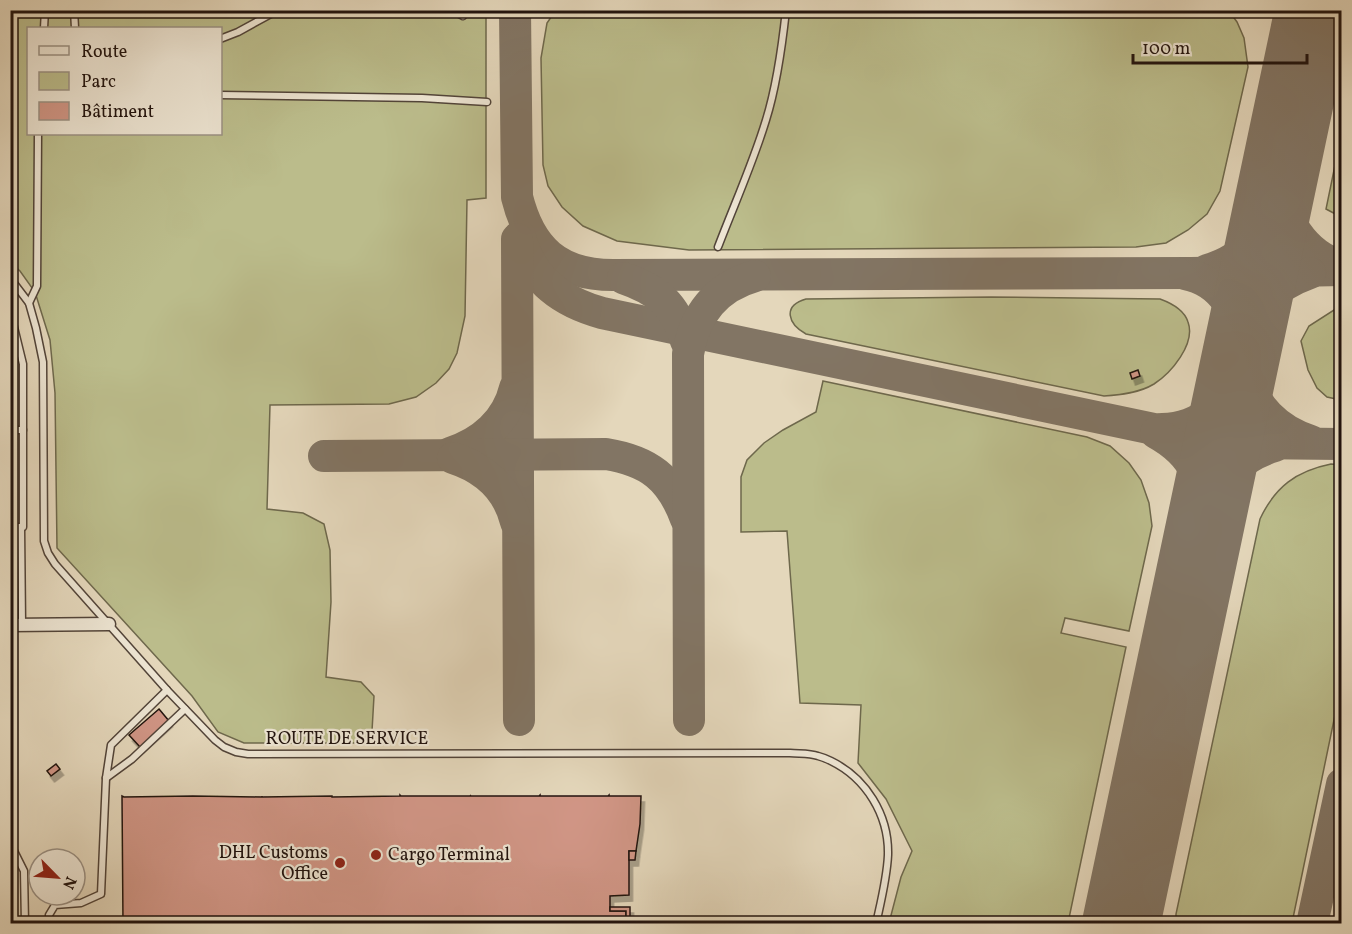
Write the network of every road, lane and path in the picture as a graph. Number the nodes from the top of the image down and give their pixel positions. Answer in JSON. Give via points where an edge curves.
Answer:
{"nodes":[{"id":1,"x":45,"y":10,"type":"edge"},
{"id":2,"x":74,"y":10,"type":"edge"},
{"id":3,"x":278,"y":10,"type":"edge"},
{"id":4,"x":452,"y":10,"type":"edge"},
{"id":5,"x":786,"y":10,"type":"edge"},
{"id":6,"x":463,"y":16,"type":"dead end"},
{"id":7,"x":44,"y":27,"type":"edge"},
{"id":8,"x":75,"y":27,"type":"edge"},
{"id":9,"x":222,"y":38,"type":"edge"},
{"id":10,"x":222,"y":95,"type":"edge"},
{"id":11,"x":487,"y":102,"type":"dead end"},
{"id":12,"x":38,"y":135,"type":"edge"},
{"id":13,"x":718,"y":246,"type":"dead end"},
{"id":14,"x":10,"y":278,"type":"edge"},
{"id":15,"x":29,"y":303,"type":"junction"},
{"id":16,"x":10,"y":319,"type":"edge"},
{"id":17,"x":10,"y":430,"type":"edge"},
{"id":18,"x":23,"y":430,"type":"junction"},
{"id":19,"x":10,"y":527,"type":"edge"},
{"id":20,"x":21,"y":527,"type":"junction"},
{"id":21,"x":109,"y":624,"type":"junction"},
{"id":22,"x":16,"y":625,"type":"edge"},
{"id":23,"x":167,"y":690,"type":"junction"},
{"id":24,"x":185,"y":709,"type":"junction"},
{"id":25,"x":106,"y":778,"type":"junction"},
{"id":26,"x":10,"y":843,"type":"edge"},
{"id":27,"x":25,"y":924,"type":"edge"},
{"id":28,"x":50,"y":924,"type":"edge"},
{"id":29,"x":876,"y":924,"type":"edge"}],
"edges":[{"from":1,"to":7,"type":"lane"},
{"from":2,"to":8,"type":"lane"},
{"from":3,"to":9,"type":"lane"},
{"from":4,"to":6,"type":"lane"},
{"from":5,"to":13,"type":"lane","via":[[766,119]]},
{"from":10,"to":11,"type":"lane"},
{"from":12,"to":15,"type":"lane","via":[[37,286]]},
{"from":14,"to":15,"type":"lane","name":"ROUTE DE SERVICE"},
{"from":15,"to":21,"type":"lane","name":"ROUTE DE SERVICE","via":[[43,363],[44,541],[55,564]]},
{"from":16,"to":18,"type":"lane","via":[[23,364]]},
{"from":17,"to":18,"type":"lane"},
{"from":18,"to":20,"type":"lane"},
{"from":19,"to":20,"type":"lane"},
{"from":20,"to":22,"type":"lane"},
{"from":21,"to":22,"type":"street"},
{"from":21,"to":23,"type":"lane","name":"ROUTE DE SERVICE"},
{"from":23,"to":24,"type":"lane","name":"ROUTE DE SERVICE"},
{"from":23,"to":25,"type":"lane","via":[[111,745]]},
{"from":24,"to":25,"type":"lane"},
{"from":24,"to":29,"type":"lane","name":"ROUTE DE SERVICE","via":[[224,747],[248,754],[819,756],[843,767],[859,781],[877,806],[887,831],[888,855]]},
{"from":25,"to":28,"type":"lane","via":[[101,894],[81,903],[55,905],[49,915]]},
{"from":26,"to":27,"type":"lane","via":[[24,871]]}]}
